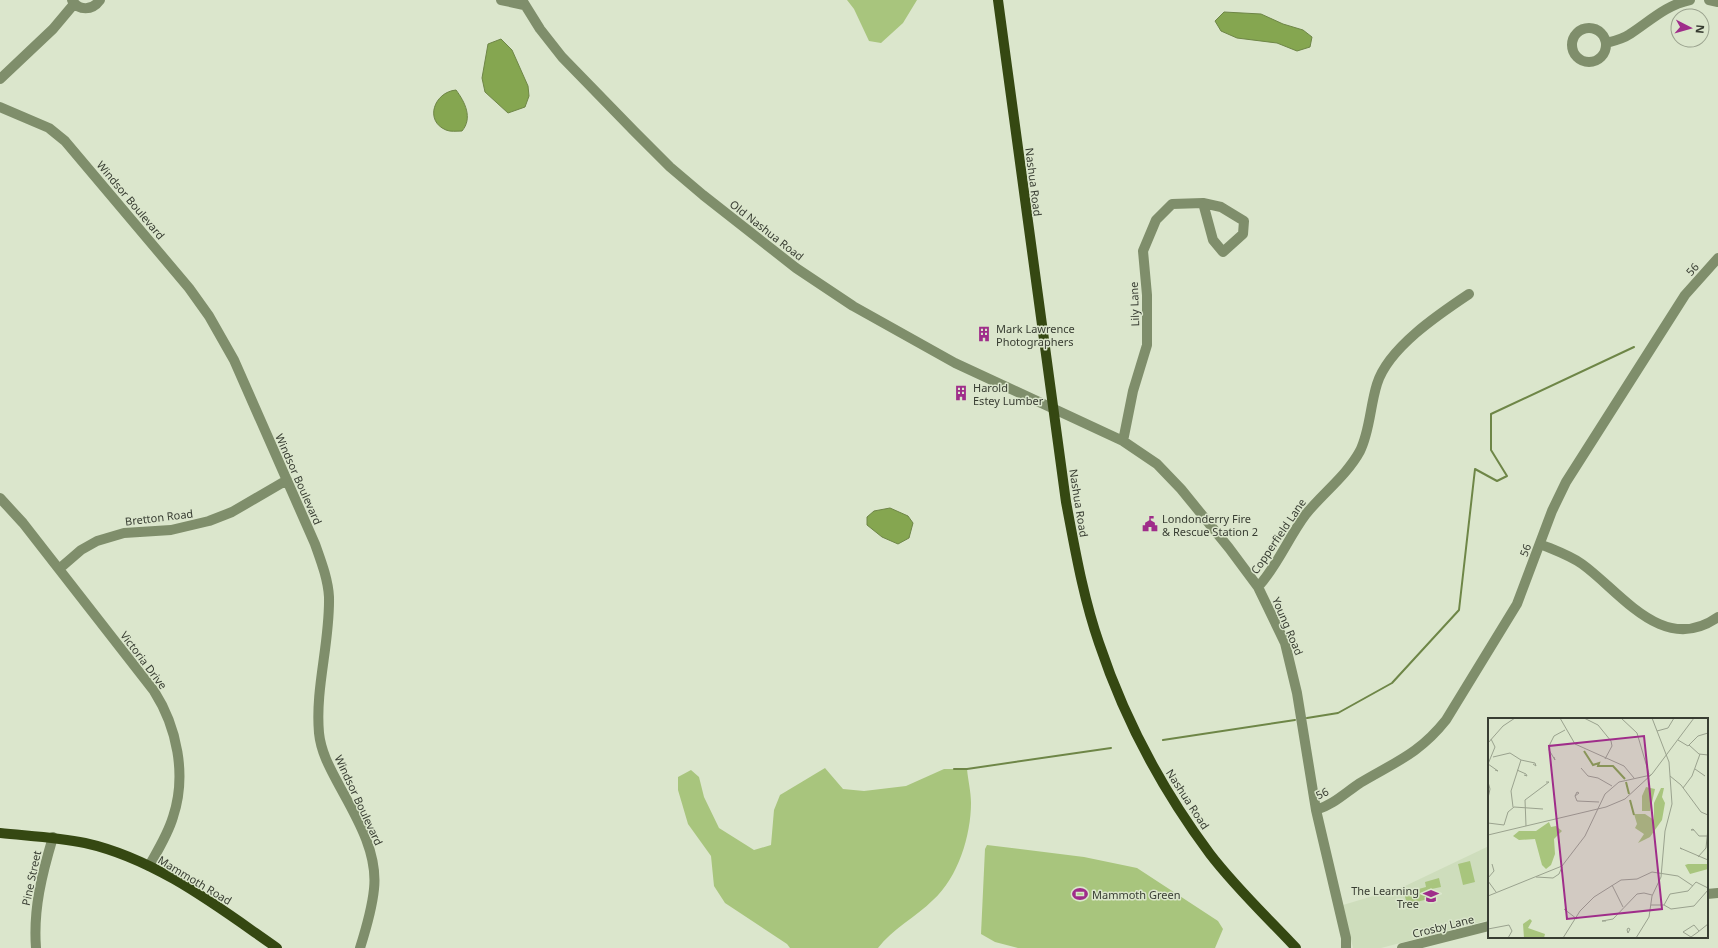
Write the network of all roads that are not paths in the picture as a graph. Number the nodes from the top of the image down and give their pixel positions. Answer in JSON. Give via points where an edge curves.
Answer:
{"nodes":[{"id":1,"x":100,"y":0,"type":"edge"},
{"id":2,"x":501,"y":0,"type":"edge"},
{"id":3,"x":998,"y":0,"type":"edge"},
{"id":4,"x":1690,"y":0,"type":"edge"},
{"id":5,"x":1710,"y":0,"type":"edge"},
{"id":6,"x":73,"y":2,"type":"edge"},
{"id":7,"x":523,"y":2,"type":"edge"},
{"id":8,"x":1718,"y":2,"type":"edge"},
{"id":9,"x":1606,"y":43,"type":"dead end"},
{"id":10,"x":0,"y":79,"type":"edge"},
{"id":11,"x":0,"y":107,"type":"edge"},
{"id":12,"x":1203,"y":203,"type":"junction"},
{"id":13,"x":1718,"y":258,"type":"edge"},
{"id":14,"x":1469,"y":294,"type":"dead end"},
{"id":15,"x":1053,"y":409,"type":"junction"},
{"id":16,"x":1123,"y":441,"type":"junction"},
{"id":17,"x":287,"y":480,"type":"junction"},
{"id":18,"x":0,"y":498,"type":"edge"},
{"id":19,"x":1540,"y":544,"type":"junction"},
{"id":20,"x":59,"y":569,"type":"junction"},
{"id":21,"x":1258,"y":587,"type":"junction"},
{"id":22,"x":1718,"y":617,"type":"edge"},
{"id":23,"x":1316,"y":810,"type":"junction"},
{"id":24,"x":0,"y":833,"type":"edge"},
{"id":25,"x":53,"y":837,"type":"junction"},
{"id":26,"x":149,"y":866,"type":"junction"},
{"id":27,"x":1718,"y":893,"type":"edge"},
{"id":28,"x":1708,"y":894,"type":"edge"},
{"id":29,"x":1488,"y":926,"type":"edge"},
{"id":30,"x":36,"y":948,"type":"edge"},
{"id":31,"x":277,"y":948,"type":"edge"},
{"id":32,"x":360,"y":948,"type":"edge"},
{"id":33,"x":1296,"y":948,"type":"edge"},
{"id":34,"x":1346,"y":948,"type":"edge"},
{"id":35,"x":1402,"y":948,"type":"edge"}],
"edges":[{"from":1,"to":6,"type":"street","via":[[86,8]]},
{"from":2,"to":7,"type":"street"},
{"from":3,"to":15,"type":"main road","name":"Nashua Road"},
{"from":4,"to":9,"type":"street","via":[[1675,4],[1630,34]]},
{"from":5,"to":8,"type":"street"},
{"from":6,"to":10,"type":"street","via":[[53,29]]},
{"from":7,"to":15,"type":"street","name":"Old Nashua Road","via":[[562,57],[634,131],[670,167],[769,248],[824,288],[896,331],[978,375]]},
{"from":11,"to":17,"type":"street","name":"Windsor Boulevard","via":[[49,128],[65,141],[189,288],[209,316],[234,360]]},
{"from":12,"to":12,"type":"street","name":"Lily Lane","via":[[1221,207],[1244,222],[1243,234],[1223,252],[1213,240]]},
{"from":12,"to":16,"type":"street","name":"Lily Lane","via":[[1172,204],[1156,220],[1143,251],[1147,295],[1147,345],[1133,391]]},
{"from":13,"to":19,"type":"street","name":"56","via":[[1677,306],[1566,482]]},
{"from":14,"to":21,"type":"street","name":"Copperfield Lane","via":[[1447,309],[1388,361],[1377,384],[1364,442],[1357,457],[1306,514],[1272,571]]},
{"from":15,"to":16,"type":"street","name":"Young Road"},
{"from":15,"to":33,"type":"main road","name":"Nashua Road","via":[[1080,577],[1099,642],[1121,699],[1150,761],[1186,820],[1248,900]]},
{"from":16,"to":21,"type":"street","name":"Young Road","via":[[1158,464],[1182,489]]},
{"from":17,"to":20,"type":"street","name":"Bretton Road","via":[[232,512],[209,521],[170,530],[124,533],[97,541]]},
{"from":17,"to":32,"type":"street","name":"Windsor Boulevard","via":[[315,546],[328,588],[328,622],[318,706],[319,735],[328,764],[365,837],[373,862],[374,889]]},
{"from":18,"to":20,"type":"street","name":"Victoria Drive"},
{"from":19,"to":22,"type":"street","via":[[1575,560],[1639,613],[1657,624],[1691,628]]},
{"from":19,"to":23,"type":"street","name":"56","via":[[1524,588],[1509,619],[1436,733],[1407,757],[1332,803]]},
{"from":20,"to":26,"type":"street","name":"Victoria Drive","via":[[154,691],[172,728],[179,762],[177,802],[166,834]]},
{"from":21,"to":23,"type":"street","name":"Young Road","via":[[1290,660]]},
{"from":23,"to":34,"type":"street","name":"Young Road","via":[[1346,938]]},
{"from":24,"to":25,"type":"main road","name":"Mammoth Road"},
{"from":25,"to":26,"type":"main road","name":"Mammoth Road","via":[[101,847]]},
{"from":25,"to":30,"type":"street","name":"Pine Street","via":[[37,898]]},
{"from":26,"to":31,"type":"main road","name":"Mammoth Road","via":[[193,890]]},
{"from":27,"to":28,"type":"street"},
{"from":29,"to":35,"type":"street","name":"Crosby Lane"}]}
